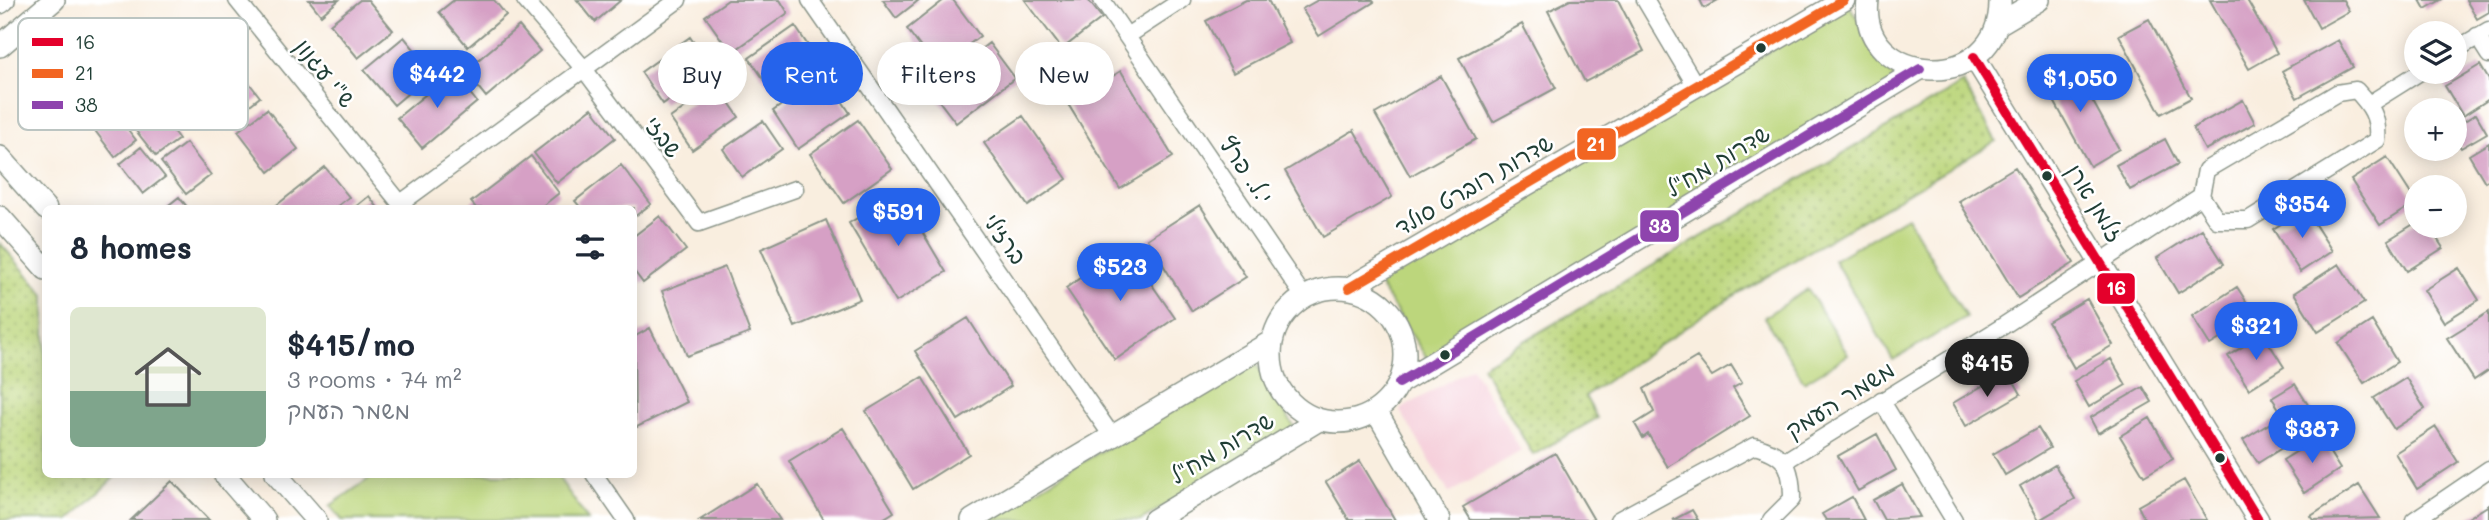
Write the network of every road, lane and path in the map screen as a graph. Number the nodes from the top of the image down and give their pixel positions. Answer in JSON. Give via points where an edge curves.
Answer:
{"nodes":[{"id":1,"x":54,"y":0,"type":"edge"},
{"id":2,"x":237,"y":0,"type":"edge"},
{"id":3,"x":525,"y":0,"type":"edge"},
{"id":4,"x":678,"y":0,"type":"edge"},
{"id":5,"x":810,"y":0,"type":"edge"},
{"id":6,"x":1102,"y":0,"type":"edge"},
{"id":7,"x":1182,"y":0,"type":"edge"},
{"id":8,"x":1644,"y":0,"type":"edge"},
{"id":9,"x":1844,"y":0,"type":"edge"},
{"id":10,"x":1868,"y":0,"type":"edge"},
{"id":11,"x":2000,"y":0,"type":"edge"},
{"id":12,"x":2039,"y":0,"type":"edge"},
{"id":13,"x":33,"y":18,"type":"edge"},
{"id":14,"x":1997,"y":25,"type":"junction"},
{"id":15,"x":18,"y":31,"type":"edge"},
{"id":16,"x":2483,"y":33,"type":"edge"},
{"id":17,"x":1127,"y":36,"type":"junction"},
{"id":18,"x":2467,"y":43,"type":"edge"},
{"id":19,"x":0,"y":46,"type":"edge"},
{"id":20,"x":2489,"y":55,"type":"edge"},
{"id":21,"x":1973,"y":57,"type":"junction"},
{"id":22,"x":584,"y":69,"type":"junction"},
{"id":23,"x":1920,"y":69,"type":"junction"},
{"id":24,"x":2404,"y":82,"type":"edge"},
{"id":25,"x":1696,"y":86,"type":"junction"},
{"id":26,"x":2369,"y":104,"type":"junction"},
{"id":27,"x":0,"y":157,"type":"edge"},
{"id":28,"x":795,"y":188,"type":"dead end"},
{"id":29,"x":2201,"y":196,"type":"junction"},
{"id":30,"x":42,"y":205,"type":"edge"},
{"id":31,"x":401,"y":205,"type":"edge"},
{"id":32,"x":403,"y":205,"type":"edge"},
{"id":33,"x":0,"y":217,"type":"edge"},
{"id":34,"x":2100,"y":261,"type":"junction"},
{"id":35,"x":42,"y":264,"type":"edge"},
{"id":36,"x":1349,"y":288,"type":"junction"},
{"id":37,"x":1304,"y":297,"type":"junction"},
{"id":38,"x":1272,"y":341,"type":"junction"},
{"id":39,"x":1399,"y":383,"type":"junction"},
{"id":40,"x":1881,"y":400,"type":"junction"},
{"id":41,"x":1376,"y":411,"type":"junction"},
{"id":42,"x":1318,"y":420,"type":"junction"},
{"id":43,"x":1112,"y":436,"type":"junction"},
{"id":44,"x":1785,"y":461,"type":"junction"},
{"id":45,"x":2489,"y":469,"type":"edge"},
{"id":46,"x":227,"y":478,"type":"edge"},
{"id":47,"x":279,"y":478,"type":"edge"},
{"id":48,"x":597,"y":478,"type":"edge"},
{"id":49,"x":264,"y":520,"type":"edge"},
{"id":50,"x":316,"y":520,"type":"edge"},
{"id":51,"x":626,"y":520,"type":"edge"},
{"id":52,"x":972,"y":520,"type":"edge"},
{"id":53,"x":1154,"y":520,"type":"edge"},
{"id":54,"x":1439,"y":520,"type":"edge"},
{"id":55,"x":1618,"y":520,"type":"edge"},
{"id":56,"x":1771,"y":520,"type":"edge"},
{"id":57,"x":1954,"y":520,"type":"edge"},
{"id":58,"x":2258,"y":520,"type":"edge"},
{"id":59,"x":2414,"y":520,"type":"edge"}],
"edges":[{"from":1,"to":13,"type":"street"},
{"from":2,"to":31,"type":"street","name":"ש\"י עגנון"},
{"from":3,"to":22,"type":"street","name":"שבזי"},
{"from":4,"to":22,"type":"street"},
{"from":5,"to":43,"type":"street","name":"ברזילי"},
{"from":6,"to":17,"type":"street","name":"י.ל. פרץ"},
{"from":7,"to":17,"type":"street"},
{"from":8,"to":25,"type":"street"},
{"from":9,"to":25,"type":"street","name":"שדרות רוברט סולד"},
{"from":10,"to":23,"type":"street","via":[[1871,28],[1883,47],[1900,62]]},
{"from":11,"to":14,"type":"street"},
{"from":12,"to":14,"type":"street"},
{"from":14,"to":21,"type":"street","via":[[1988,43]]},
{"from":15,"to":19,"type":"street"},
{"from":16,"to":18,"type":"street"},
{"from":16,"to":20,"type":"street"},
{"from":17,"to":37,"type":"street","name":"י.ל. פרץ"},
{"from":21,"to":23,"type":"street","via":[[1939,71]]},
{"from":21,"to":34,"type":"street","name":"זלמן ארן"},
{"from":22,"to":28,"type":"street","name":"שבזי","via":[[699,223]]},
{"from":22,"to":32,"type":"street"},
{"from":23,"to":39,"type":"street","name":"שדרות מח\"ל"},
{"from":24,"to":26,"type":"street"},
{"from":25,"to":36,"type":"street","name":"שדרות רוברט סולד"},
{"from":26,"to":29,"type":"street","via":[[2356,90],[2337,93],[2206,170]]},
{"from":26,"to":29,"type":"street","via":[[2379,122],[2377,140],[2248,220],[2217,220]]},
{"from":27,"to":30,"type":"street"},
{"from":29,"to":34,"type":"street","name":"משמר העמק"},
{"from":33,"to":35,"type":"street"},
{"from":34,"to":40,"type":"street","name":"משמר העמק"},
{"from":34,"to":58,"type":"street","name":"זלמן ארן"},
{"from":36,"to":37,"type":"street","via":[[1326,289]]},
{"from":36,"to":39,"type":"street","via":[[1377,300],[1398,323],[1405,343]]},
{"from":37,"to":38,"type":"street","via":[[1279,323]]},
{"from":38,"to":42,"type":"street","via":[[1276,381],[1286,398]]},
{"from":38,"to":43,"type":"street"},
{"from":39,"to":41,"type":"street"},
{"from":40,"to":44,"type":"street","name":"משמר העמק"},
{"from":40,"to":57,"type":"street"},
{"from":41,"to":42,"type":"street","via":[[1358,420]]},
{"from":41,"to":54,"type":"street"},
{"from":42,"to":53,"type":"street","name":"שדרות מח\"ל"},
{"from":43,"to":52,"type":"street"},
{"from":44,"to":55,"type":"street","name":"משמר העמק","via":[[1774,451],[1754,446]]},
{"from":44,"to":56,"type":"street","name":"משמר העמק","via":[[1792,479],[1791,499]]},
{"from":45,"to":59,"type":"street"},
{"from":46,"to":49,"type":"street"},
{"from":47,"to":50,"type":"street"},
{"from":48,"to":51,"type":"street"}]}
